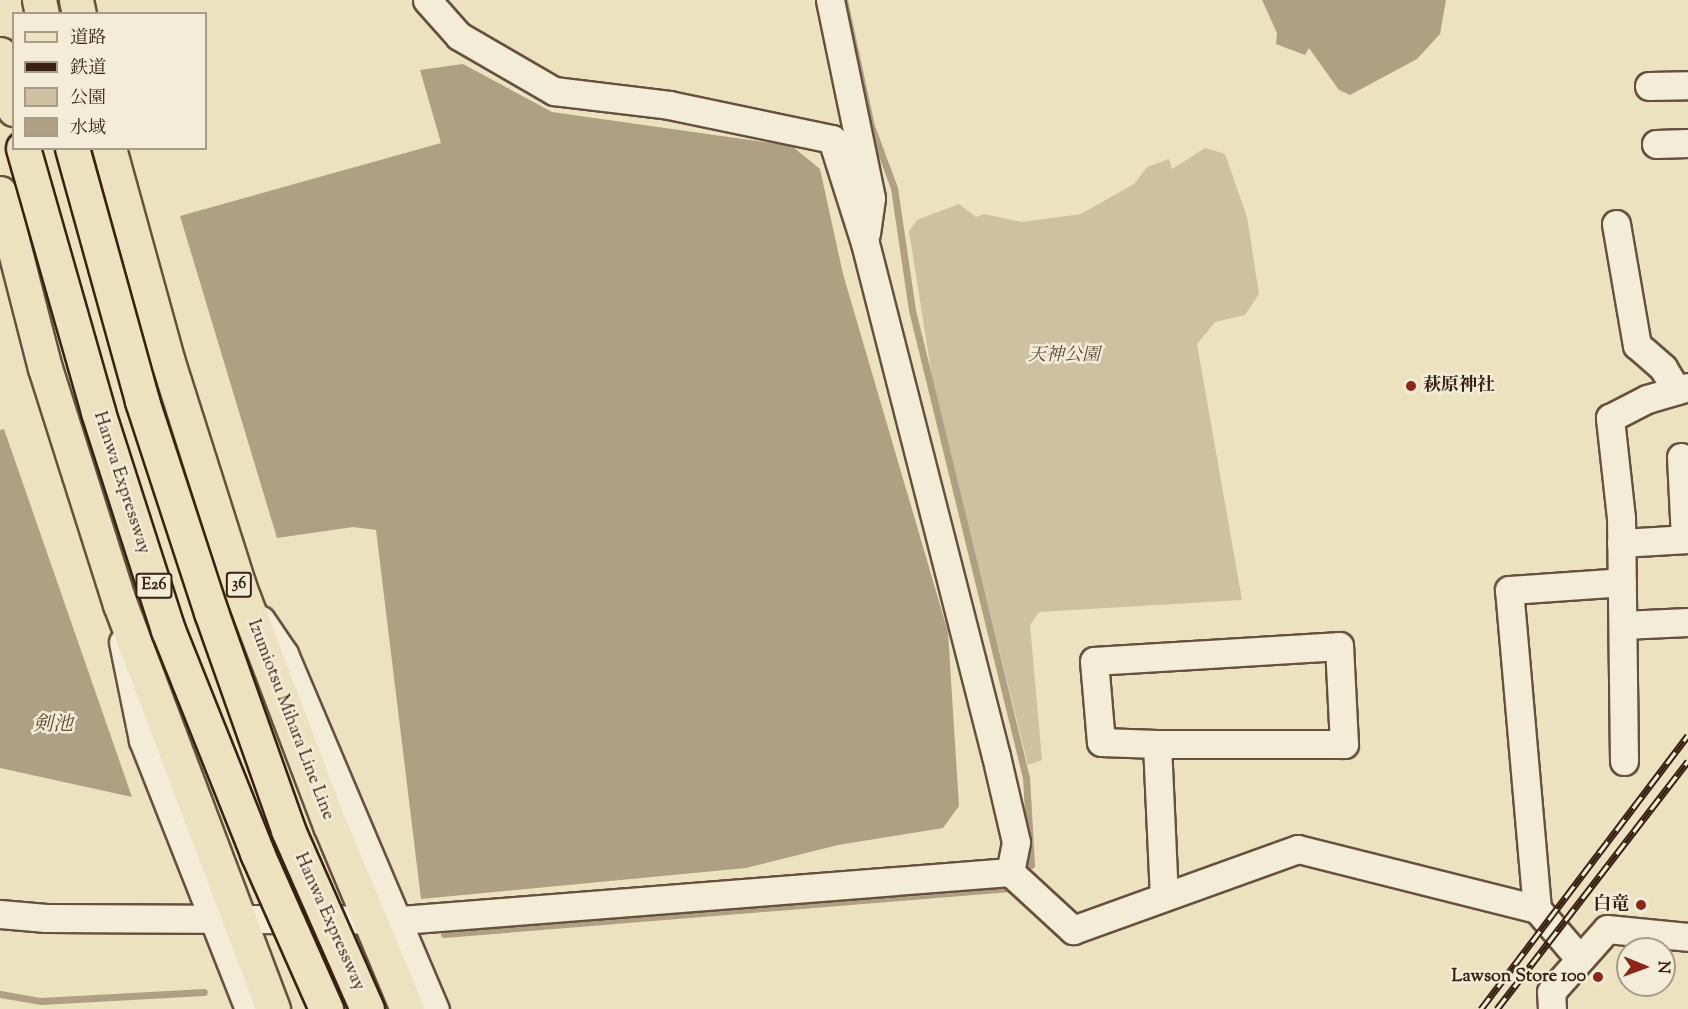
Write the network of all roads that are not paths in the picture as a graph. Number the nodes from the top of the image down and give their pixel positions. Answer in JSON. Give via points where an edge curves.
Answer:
{"nodes":[{"id":1,"x":427,"y":0,"type":"edge"},
{"id":2,"x":831,"y":0,"type":"edge"},
{"id":3,"x":0,"y":54,"type":"edge"},
{"id":4,"x":1688,"y":85,"type":"edge"},
{"id":5,"x":1649,"y":86,"type":"dead end"},
{"id":6,"x":12,"y":101,"type":"edge"},
{"id":7,"x":1688,"y":143,"type":"edge"},
{"id":8,"x":1656,"y":144,"type":"dead end"},
{"id":9,"x":24,"y":150,"type":"edge"},
{"id":10,"x":73,"y":150,"type":"edge"},
{"id":11,"x":111,"y":150,"type":"edge"},
{"id":12,"x":0,"y":193,"type":"edge"},
{"id":13,"x":1616,"y":224,"type":"dead end"},
{"id":14,"x":865,"y":243,"type":"junction"},
{"id":15,"x":1682,"y":388,"type":"edge"},
{"id":16,"x":1681,"y":457,"type":"dead end"},
{"id":17,"x":1687,"y":539,"type":"edge"},
{"id":18,"x":1621,"y":543,"type":"junction"},
{"id":19,"x":1622,"y":582,"type":"junction"},
{"id":20,"x":239,"y":586,"type":"junction"},
{"id":21,"x":1688,"y":622,"type":"edge"},
{"id":22,"x":1623,"y":625,"type":"junction"},
{"id":23,"x":1157,"y":744,"type":"junction"},
{"id":24,"x":1624,"y":761,"type":"dead end"},
{"id":25,"x":1010,"y":872,"type":"junction"},
{"id":26,"x":1164,"y":897,"type":"junction"},
{"id":27,"x":1537,"y":909,"type":"junction"},
{"id":28,"x":0,"y":914,"type":"edge"},
{"id":29,"x":368,"y":919,"type":"junction"},
{"id":30,"x":224,"y":920,"type":"junction"},
{"id":31,"x":401,"y":920,"type":"junction"},
{"id":32,"x":1688,"y":937,"type":"edge"},
{"id":33,"x":1579,"y":958,"type":"junction"},
{"id":34,"x":249,"y":1009,"type":"edge"},
{"id":35,"x":273,"y":1009,"type":"edge"},
{"id":36,"x":326,"y":1009,"type":"edge"},
{"id":37,"x":367,"y":1009,"type":"edge"},
{"id":38,"x":407,"y":1009,"type":"edge"},
{"id":39,"x":435,"y":1009,"type":"edge"},
{"id":40,"x":1552,"y":1009,"type":"edge"}],
"edges":[{"from":1,"to":14,"type":"street","via":[[459,36],[554,91],[669,105],[832,139]]},
{"from":2,"to":14,"type":"street","via":[[870,198]]},
{"from":3,"to":6,"type":"main road"},
{"from":4,"to":5,"type":"street"},
{"from":7,"to":8,"type":"street"},
{"from":9,"to":36,"type":"main road","name":"Hanwa Expressway","number":"E26","bridge":true,"via":[[98,412],[168,630],[256,853]]},
{"from":10,"to":37,"type":"main road","name":"Hanwa Expressway","number":"E26","bridge":true,"via":[[142,401],[211,612],[288,830]]},
{"from":11,"to":20,"type":"main road","name":"Izumiotsu Mihara Line Line","number":"36","via":[[168,362]]},
{"from":12,"to":30,"type":"main road","via":[[45,368]]},
{"from":13,"to":15,"type":"street","via":[[1613,285],[1637,345]]},
{"from":14,"to":25,"type":"street","via":[[1016,842]]},
{"from":15,"to":18,"type":"street","via":[[1610,417]]},
{"from":16,"to":17,"type":"street"},
{"from":17,"to":18,"type":"street"},
{"from":18,"to":19,"type":"street"},
{"from":19,"to":22,"type":"street"},
{"from":19,"to":27,"type":"street","via":[[1509,590]]},
{"from":20,"to":29,"type":"main road","name":"Izumiotsu Mihara Line Line","number":"36"},
{"from":20,"to":31,"type":"street","via":[[284,654]]},
{"from":21,"to":22,"type":"street"},
{"from":22,"to":24,"type":"street"},
{"from":23,"to":23,"type":"street","via":[[1101,742],[1094,661],[1339,646],[1344,744]]},
{"from":23,"to":26,"type":"street"},
{"from":25,"to":26,"type":"street","via":[[1072,930]]},
{"from":25,"to":31,"type":"street"},
{"from":26,"to":27,"type":"street","via":[[1298,849]]},
{"from":27,"to":33,"type":"street"},
{"from":28,"to":30,"type":"street"},
{"from":29,"to":30,"type":"street"},
{"from":29,"to":31,"type":"street"},
{"from":29,"to":38,"type":"main road","name":"Izumiotsu Mihara Line Line","number":"36"},
{"from":30,"to":34,"type":"street"},
{"from":30,"to":35,"type":"main road"},
{"from":31,"to":39,"type":"street"},
{"from":32,"to":33,"type":"street","via":[[1607,929]]},
{"from":33,"to":40,"type":"street","via":[[1551,992]]}]}
